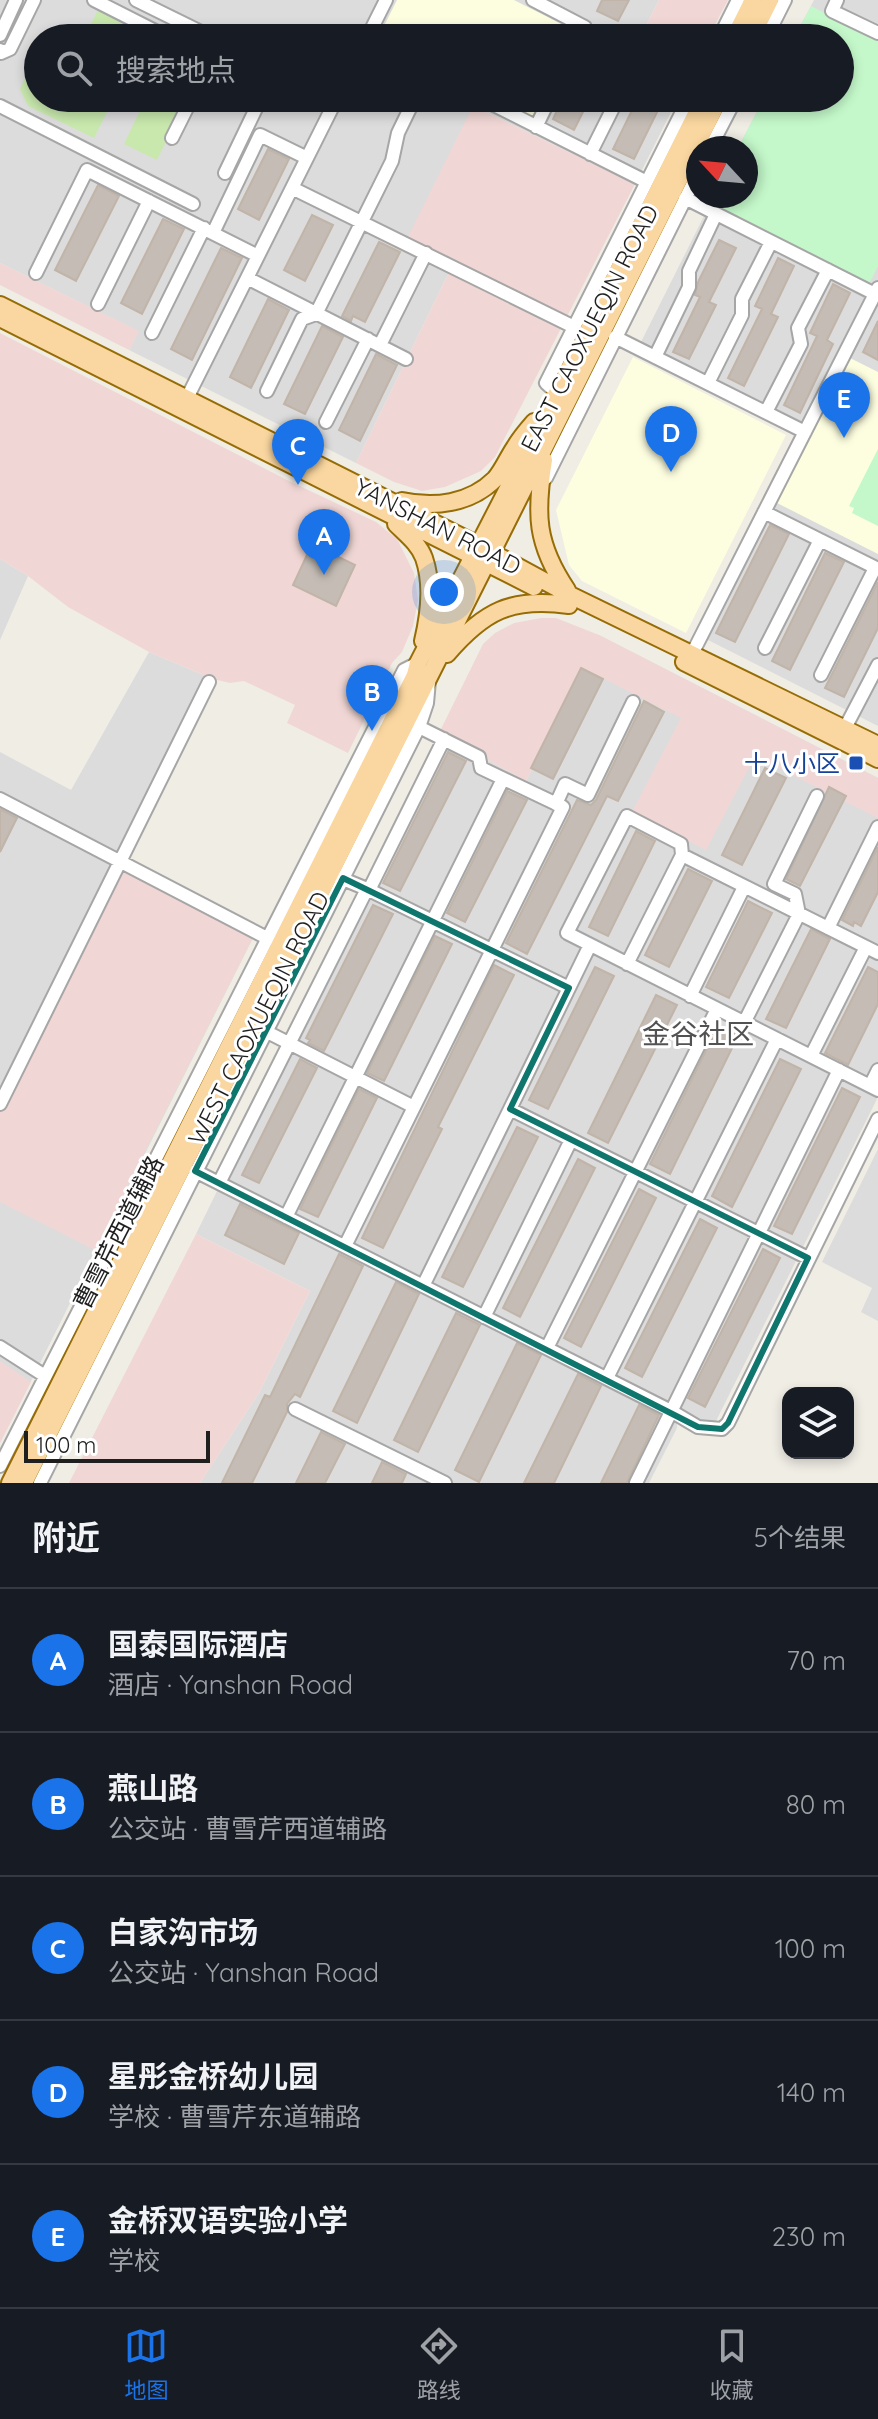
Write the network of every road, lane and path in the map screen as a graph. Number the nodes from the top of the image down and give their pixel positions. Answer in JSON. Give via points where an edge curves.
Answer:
{"nodes":[{"id":1,"x":16,"y":0,"type":"edge"},
{"id":2,"x":34,"y":0,"type":"edge"},
{"id":3,"x":94,"y":0,"type":"edge"},
{"id":4,"x":136,"y":0,"type":"edge"},
{"id":5,"x":386,"y":0,"type":"edge"},
{"id":6,"x":533,"y":0,"type":"edge"},
{"id":7,"x":738,"y":0,"type":"edge"},
{"id":8,"x":753,"y":0,"type":"edge"},
{"id":9,"x":770,"y":0,"type":"edge"},
{"id":10,"x":785,"y":0,"type":"edge"},
{"id":11,"x":837,"y":0,"type":"edge"},
{"id":12,"x":141,"y":24,"type":"edge"},
{"id":13,"x":185,"y":24,"type":"edge"},
{"id":14,"x":374,"y":24,"type":"edge"},
{"id":15,"x":579,"y":24,"type":"edge"},
{"id":16,"x":726,"y":24,"type":"edge"},
{"id":17,"x":741,"y":24,"type":"edge"},
{"id":18,"x":758,"y":24,"type":"edge"},
{"id":19,"x":773,"y":24,"type":"edge"},
{"id":20,"x":878,"y":33,"type":"edge"},
{"id":21,"x":0,"y":35,"type":"edge"},
{"id":22,"x":0,"y":54,"type":"edge"},
{"id":23,"x":0,"y":106,"type":"edge"},
{"id":24,"x":185,"y":112,"type":"edge"},
{"id":25,"x":254,"y":112,"type":"edge"},
{"id":26,"x":329,"y":112,"type":"edge"},
{"id":27,"x":408,"y":112,"type":"edge"},
{"id":28,"x":507,"y":112,"type":"edge"},
{"id":29,"x":543,"y":112,"type":"edge"},
{"id":30,"x":611,"y":112,"type":"edge"},
{"id":31,"x":682,"y":112,"type":"edge"},
{"id":32,"x":697,"y":112,"type":"edge"},
{"id":33,"x":713,"y":112,"type":"edge"},
{"id":34,"x":729,"y":112,"type":"edge"},
{"id":35,"x":536,"y":127,"type":"junction"},
{"id":36,"x":716,"y":136,"type":"edge"},
{"id":37,"x":172,"y":138,"type":"dead end"},
{"id":38,"x":590,"y":154,"type":"junction"},
{"id":39,"x":307,"y":158,"type":"junction"},
{"id":40,"x":225,"y":173,"type":"dead end"},
{"id":41,"x":647,"y":182,"type":"junction"},
{"id":42,"x":292,"y":188,"type":"junction"},
{"id":43,"x":685,"y":198,"type":"joint"},
{"id":44,"x":149,"y":201,"type":"junction"},
{"id":45,"x":193,"y":204,"type":"dead end"},
{"id":46,"x":716,"y":214,"type":"junction"},
{"id":47,"x":362,"y":222,"type":"junction"},
{"id":48,"x":208,"y":231,"type":"junction"},
{"id":49,"x":771,"y":242,"type":"junction"},
{"id":50,"x":426,"y":253,"type":"junction"},
{"id":51,"x":258,"y":256,"type":"junction"},
{"id":52,"x":828,"y":270,"type":"junction"},
{"id":53,"x":36,"y":273,"type":"dead end"},
{"id":54,"x":247,"y":278,"type":"junction"},
{"id":55,"x":876,"y":291,"type":"edge"},
{"id":56,"x":98,"y":304,"type":"dead end"},
{"id":57,"x":0,"y":305,"type":"edge"},
{"id":58,"x":316,"y":314,"type":"junction"},
{"id":59,"x":0,"y":318,"type":"edge"},
{"id":60,"x":574,"y":327,"type":"junction"},
{"id":61,"x":152,"y":333,"type":"dead end"},
{"id":62,"x":615,"y":337,"type":"junction"},
{"id":63,"x":374,"y":342,"type":"junction"},
{"id":64,"x":655,"y":357,"type":"junction"},
{"id":65,"x":406,"y":359,"type":"dead end"},
{"id":66,"x":708,"y":383,"type":"junction"},
{"id":67,"x":552,"y":388,"type":"junction"},
{"id":68,"x":267,"y":391,"type":"dead end"},
{"id":69,"x":187,"y":398,"type":"junction"},
{"id":70,"x":766,"y":412,"type":"junction"},
{"id":71,"x":326,"y":422,"type":"dead end"},
{"id":72,"x":805,"y":432,"type":"junction"},
{"id":73,"x":546,"y":444,"type":"junction"},
{"id":74,"x":538,"y":500,"type":"junction"},
{"id":75,"x":382,"y":504,"type":"junction"},
{"id":76,"x":764,"y":512,"type":"junction"},
{"id":77,"x":820,"y":540,"type":"junction"},
{"id":78,"x":482,"y":554,"type":"junction"},
{"id":79,"x":877,"y":568,"type":"edge"},
{"id":80,"x":569,"y":600,"type":"junction"},
{"id":81,"x":765,"y":648,"type":"dead end"},
{"id":82,"x":692,"y":654,"type":"junction"},
{"id":83,"x":878,"y":665,"type":"edge"},
{"id":84,"x":424,"y":668,"type":"junction"},
{"id":85,"x":821,"y":675,"type":"dead end"},
{"id":86,"x":209,"y":682,"type":"dead end"},
{"id":87,"x":633,"y":702,"type":"dead end"},
{"id":88,"x":419,"y":727,"type":"junction"},
{"id":89,"x":845,"y":728,"type":"junction"},
{"id":90,"x":444,"y":739,"type":"junction"},
{"id":91,"x":878,"y":745,"type":"edge"},
{"id":92,"x":878,"y":759,"type":"edge"},
{"id":93,"x":503,"y":779,"type":"junction"},
{"id":94,"x":817,"y":796,"type":"dead end"},
{"id":95,"x":0,"y":799,"type":"edge"},
{"id":96,"x":556,"y":804,"type":"junction"},
{"id":97,"x":878,"y":827,"type":"edge"},
{"id":98,"x":682,"y":855,"type":"junction"},
{"id":99,"x":120,"y":862,"type":"junction"},
{"id":100,"x":336,"y":877,"type":"junction"},
{"id":101,"x":744,"y":887,"type":"junction"},
{"id":102,"x":368,"y":890,"type":"junction"},
{"id":103,"x":799,"y":914,"type":"junction"},
{"id":104,"x":433,"y":921,"type":"junction"},
{"id":105,"x":828,"y":928,"type":"junction"},
{"id":106,"x":275,"y":938,"type":"junction"},
{"id":107,"x":590,"y":945,"type":"junction"},
{"id":108,"x":491,"y":950,"type":"junction"},
{"id":109,"x":872,"y":950,"type":"edge"},
{"id":110,"x":627,"y":964,"type":"junction"},
{"id":111,"x":569,"y":988,"type":"junction"},
{"id":112,"x":690,"y":996,"type":"junction"},
{"id":113,"x":717,"y":1009,"type":"junction"},
{"id":114,"x":744,"y":1023,"type":"junction"},
{"id":115,"x":273,"y":1035,"type":"dead end"},
{"id":116,"x":777,"y":1039,"type":"junction"},
{"id":117,"x":289,"y":1044,"type":"junction"},
{"id":118,"x":811,"y":1056,"type":"junction"},
{"id":119,"x":839,"y":1070,"type":"junction"},
{"id":120,"x":878,"y":1070,"type":"edge"},
{"id":121,"x":355,"y":1077,"type":"junction"},
{"id":122,"x":874,"y":1088,"type":"edge"},
{"id":123,"x":0,"y":1104,"type":"edge"},
{"id":124,"x":414,"y":1107,"type":"junction"},
{"id":125,"x":510,"y":1109,"type":"junction"},
{"id":126,"x":878,"y":1119,"type":"edge"},
{"id":127,"x":571,"y":1140,"type":"junction"},
{"id":128,"x":195,"y":1171,"type":"junction"},
{"id":129,"x":635,"y":1172,"type":"junction"},
{"id":130,"x":219,"y":1183,"type":"junction"},
{"id":131,"x":695,"y":1202,"type":"junction"},
{"id":132,"x":286,"y":1217,"type":"junction"},
{"id":133,"x":758,"y":1233,"type":"junction"},
{"id":134,"x":345,"y":1246,"type":"junction"},
{"id":135,"x":808,"y":1258,"type":"junction"},
{"id":136,"x":423,"y":1286,"type":"junction"},
{"id":137,"x":484,"y":1317,"type":"junction"},
{"id":138,"x":0,"y":1347,"type":"edge"},
{"id":139,"x":547,"y":1348,"type":"junction"},
{"id":140,"x":45,"y":1376,"type":"junction"},
{"id":141,"x":607,"y":1378,"type":"junction"},
{"id":142,"x":295,"y":1409,"type":"dead end"},
{"id":143,"x":671,"y":1411,"type":"junction"},
{"id":144,"x":0,"y":1466,"type":"edge"},
{"id":145,"x":10,"y":1483,"type":"edge"},
{"id":146,"x":24,"y":1483,"type":"edge"},
{"id":147,"x":40,"y":1483,"type":"edge"},
{"id":148,"x":445,"y":1483,"type":"edge"},
{"id":149,"x":636,"y":1483,"type":"edge"}],
"edges":[{"from":1,"to":21,"type":"street"},
{"from":2,"to":22,"type":"street","via":[[10,49]]},
{"from":3,"to":12,"type":"street"},
{"from":4,"to":13,"type":"street"},
{"from":5,"to":14,"type":"street"},
{"from":6,"to":15,"type":"street"},
{"from":7,"to":16,"type":"street"},
{"from":8,"to":17,"type":"main road"},
{"from":9,"to":18,"type":"main road"},
{"from":10,"to":19,"type":"street"},
{"from":11,"to":20,"type":"street","via":[[832,11]]},
{"from":23,"to":45,"type":"street"},
{"from":24,"to":37,"type":"street"},
{"from":25,"to":40,"type":"street"},
{"from":26,"to":39,"type":"street"},
{"from":27,"to":47,"type":"street","via":[[392,161]]},
{"from":28,"to":35,"type":"street"},
{"from":29,"to":35,"type":"street"},
{"from":30,"to":38,"type":"street"},
{"from":31,"to":41,"type":"street"},
{"from":32,"to":67,"type":"main road","name":"EAST CAOXUEQIN ROAD"},
{"from":33,"to":73,"type":"main road","name":"EAST CAOXUEQIN ROAD"},
{"from":34,"to":36,"type":"street"},
{"from":35,"to":38,"type":"street"},
{"from":38,"to":41,"type":"street"},
{"from":39,"to":42,"type":"street"},
{"from":39,"to":48,"type":"street","via":[[260,135]]},
{"from":41,"to":60,"type":"street"},
{"from":42,"to":47,"type":"street"},
{"from":42,"to":51,"type":"street"},
{"from":43,"to":46,"type":"street"},
{"from":43,"to":62,"type":"street"},
{"from":44,"to":48,"type":"street"},
{"from":44,"to":53,"type":"street","via":[[87,170]]},
{"from":44,"to":56,"type":"street"},
{"from":46,"to":49,"type":"street"},
{"from":46,"to":64,"type":"street"},
{"from":47,"to":50,"type":"street"},
{"from":47,"to":58,"type":"street"},
{"from":48,"to":51,"type":"street"},
{"from":48,"to":61,"type":"street"},
{"from":49,"to":52,"type":"street"},
{"from":49,"to":66,"type":"street"},
{"from":50,"to":60,"type":"street"},
{"from":50,"to":63,"type":"street"},
{"from":51,"to":54,"type":"street"},
{"from":52,"to":55,"type":"street"},
{"from":52,"to":70,"type":"street","via":[[798,328],[801,344]]},
{"from":54,"to":58,"type":"street"},
{"from":54,"to":69,"type":"street"},
{"from":55,"to":72,"type":"street"},
{"from":57,"to":69,"type":"main road","name":"YANSHAN ROAD"},
{"from":58,"to":63,"type":"street"},
{"from":58,"to":68,"type":"street","via":[[302,319]]},
{"from":59,"to":75,"type":"main road","name":"YANSHAN ROAD"},
{"from":60,"to":67,"type":"street"},
{"from":62,"to":64,"type":"street"},
{"from":62,"to":74,"type":"street"},
{"from":63,"to":65,"type":"street"},
{"from":63,"to":71,"type":"street"},
{"from":64,"to":66,"type":"street"},
{"from":66,"to":70,"type":"street"},
{"from":67,"to":75,"type":"main road","via":[[497,477],[485,487],[439,504]]},
{"from":67,"to":78,"type":"main road","name":"EAST CAOXUEQIN ROAD"},
{"from":69,"to":75,"type":"main road","name":"YANSHAN ROAD"},
{"from":70,"to":72,"type":"street"},
{"from":72,"to":76,"type":"street"},
{"from":73,"to":74,"type":"main road"},
{"from":73,"to":78,"type":"main road","name":"EAST CAOXUEQIN ROAD"},
{"from":74,"to":80,"type":"main road","via":[[552,568]]},
{"from":75,"to":78,"type":"main road","name":"YANSHAN ROAD"},
{"from":75,"to":84,"type":"main road","via":[[423,556],[429,604]]},
{"from":76,"to":77,"type":"street"},
{"from":76,"to":82,"type":"street"},
{"from":77,"to":79,"type":"street"},
{"from":77,"to":81,"type":"street"},
{"from":78,"to":80,"type":"main road","name":"YANSHAN ROAD"},
{"from":78,"to":84,"type":"main road","name":"WEST CAOXUEQIN ROAD"},
{"from":79,"to":85,"type":"street"},
{"from":80,"to":82,"type":"main road","name":"YANSHAN ROAD"},
{"from":80,"to":84,"type":"main road","via":[[520,604],[480,620]]},
{"from":80,"to":92,"type":"main road","name":"YANSHAN ROAD"},
{"from":82,"to":89,"type":"main road","name":"YANSHAN ROAD"},
{"from":83,"to":89,"type":"street"},
{"from":84,"to":88,"type":"street","name":"曹雪芹西道辅路","via":[[427,703]]},
{"from":84,"to":100,"type":"main road","name":"WEST CAOXUEQIN ROAD"},
{"from":84,"to":106,"type":"main road","name":"WEST CAOXUEQIN ROAD","via":[[415,675]]},
{"from":86,"to":99,"type":"street"},
{"from":87,"to":96,"type":"street","via":[[588,795],[565,784]]},
{"from":88,"to":90,"type":"street"},
{"from":88,"to":100,"type":"street","name":"曹雪芹西道辅路"},
{"from":89,"to":91,"type":"main road","name":"YANSHAN ROAD"},
{"from":90,"to":93,"type":"street","via":[[479,757],[481,768]]},
{"from":90,"to":102,"type":"street"},
{"from":93,"to":96,"type":"street"},
{"from":93,"to":104,"type":"street"},
{"from":94,"to":103,"type":"street","via":[[774,884],[795,894]]},
{"from":95,"to":99,"type":"street"},
{"from":96,"to":108,"type":"street","via":[[563,807]]},
{"from":97,"to":105,"type":"street"},
{"from":98,"to":101,"type":"street"},
{"from":98,"to":107,"type":"street","via":[[681,844],[627,816],[567,933]]},
{"from":98,"to":110,"type":"street"},
{"from":99,"to":106,"type":"street"},
{"from":99,"to":123,"type":"street"},
{"from":100,"to":102,"type":"street"},
{"from":100,"to":128,"type":"street","name":"曹雪芹西道辅路"},
{"from":100,"to":146,"type":"main road","name":"WEST CAOXUEQIN ROAD"},
{"from":101,"to":103,"type":"street"},
{"from":101,"to":112,"type":"street"},
{"from":102,"to":104,"type":"street"},
{"from":102,"to":117,"type":"street"},
{"from":103,"to":105,"type":"street"},
{"from":103,"to":114,"type":"street"},
{"from":104,"to":108,"type":"street"},
{"from":104,"to":121,"type":"street"},
{"from":105,"to":109,"type":"street"},
{"from":106,"to":140,"type":"street","name":"曹雪芹西道辅路"},
{"from":106,"to":145,"type":"main road","name":"WEST CAOXUEQIN ROAD"},
{"from":107,"to":110,"type":"street"},
{"from":107,"to":111,"type":"street"},
{"from":108,"to":111,"type":"street"},
{"from":108,"to":124,"type":"street"},
{"from":109,"to":118,"type":"street"},
{"from":110,"to":112,"type":"street"},
{"from":111,"to":125,"type":"street"},
{"from":112,"to":113,"type":"street"},
{"from":113,"to":114,"type":"street"},
{"from":113,"to":129,"type":"street"},
{"from":114,"to":116,"type":"street"},
{"from":115,"to":117,"type":"street"},
{"from":116,"to":118,"type":"street"},
{"from":116,"to":131,"type":"street"},
{"from":117,"to":121,"type":"street"},
{"from":117,"to":130,"type":"street"},
{"from":118,"to":119,"type":"street"},
{"from":119,"to":122,"type":"street"},
{"from":119,"to":133,"type":"street"},
{"from":120,"to":122,"type":"street"},
{"from":121,"to":124,"type":"street"},
{"from":121,"to":132,"type":"street"},
{"from":124,"to":134,"type":"street"},
{"from":125,"to":127,"type":"street"},
{"from":125,"to":136,"type":"street"},
{"from":126,"to":135,"type":"street"},
{"from":127,"to":129,"type":"street"},
{"from":127,"to":137,"type":"street"},
{"from":128,"to":130,"type":"street"},
{"from":128,"to":147,"type":"street","name":"曹雪芹西道辅路"},
{"from":129,"to":131,"type":"street"},
{"from":129,"to":139,"type":"street"},
{"from":130,"to":132,"type":"street"},
{"from":131,"to":133,"type":"street"},
{"from":131,"to":141,"type":"street"},
{"from":132,"to":134,"type":"street"},
{"from":133,"to":135,"type":"street"},
{"from":133,"to":143,"type":"street"},
{"from":134,"to":136,"type":"street"},
{"from":135,"to":143,"type":"street","via":[[728,1423],[722,1429],[698,1427]]},
{"from":136,"to":137,"type":"street"},
{"from":137,"to":139,"type":"street"},
{"from":138,"to":140,"type":"street"},
{"from":139,"to":141,"type":"street"},
{"from":140,"to":144,"type":"street","name":"曹雪芹西道辅路"},
{"from":141,"to":143,"type":"street"},
{"from":142,"to":148,"type":"street"},
{"from":143,"to":149,"type":"street"}]}
